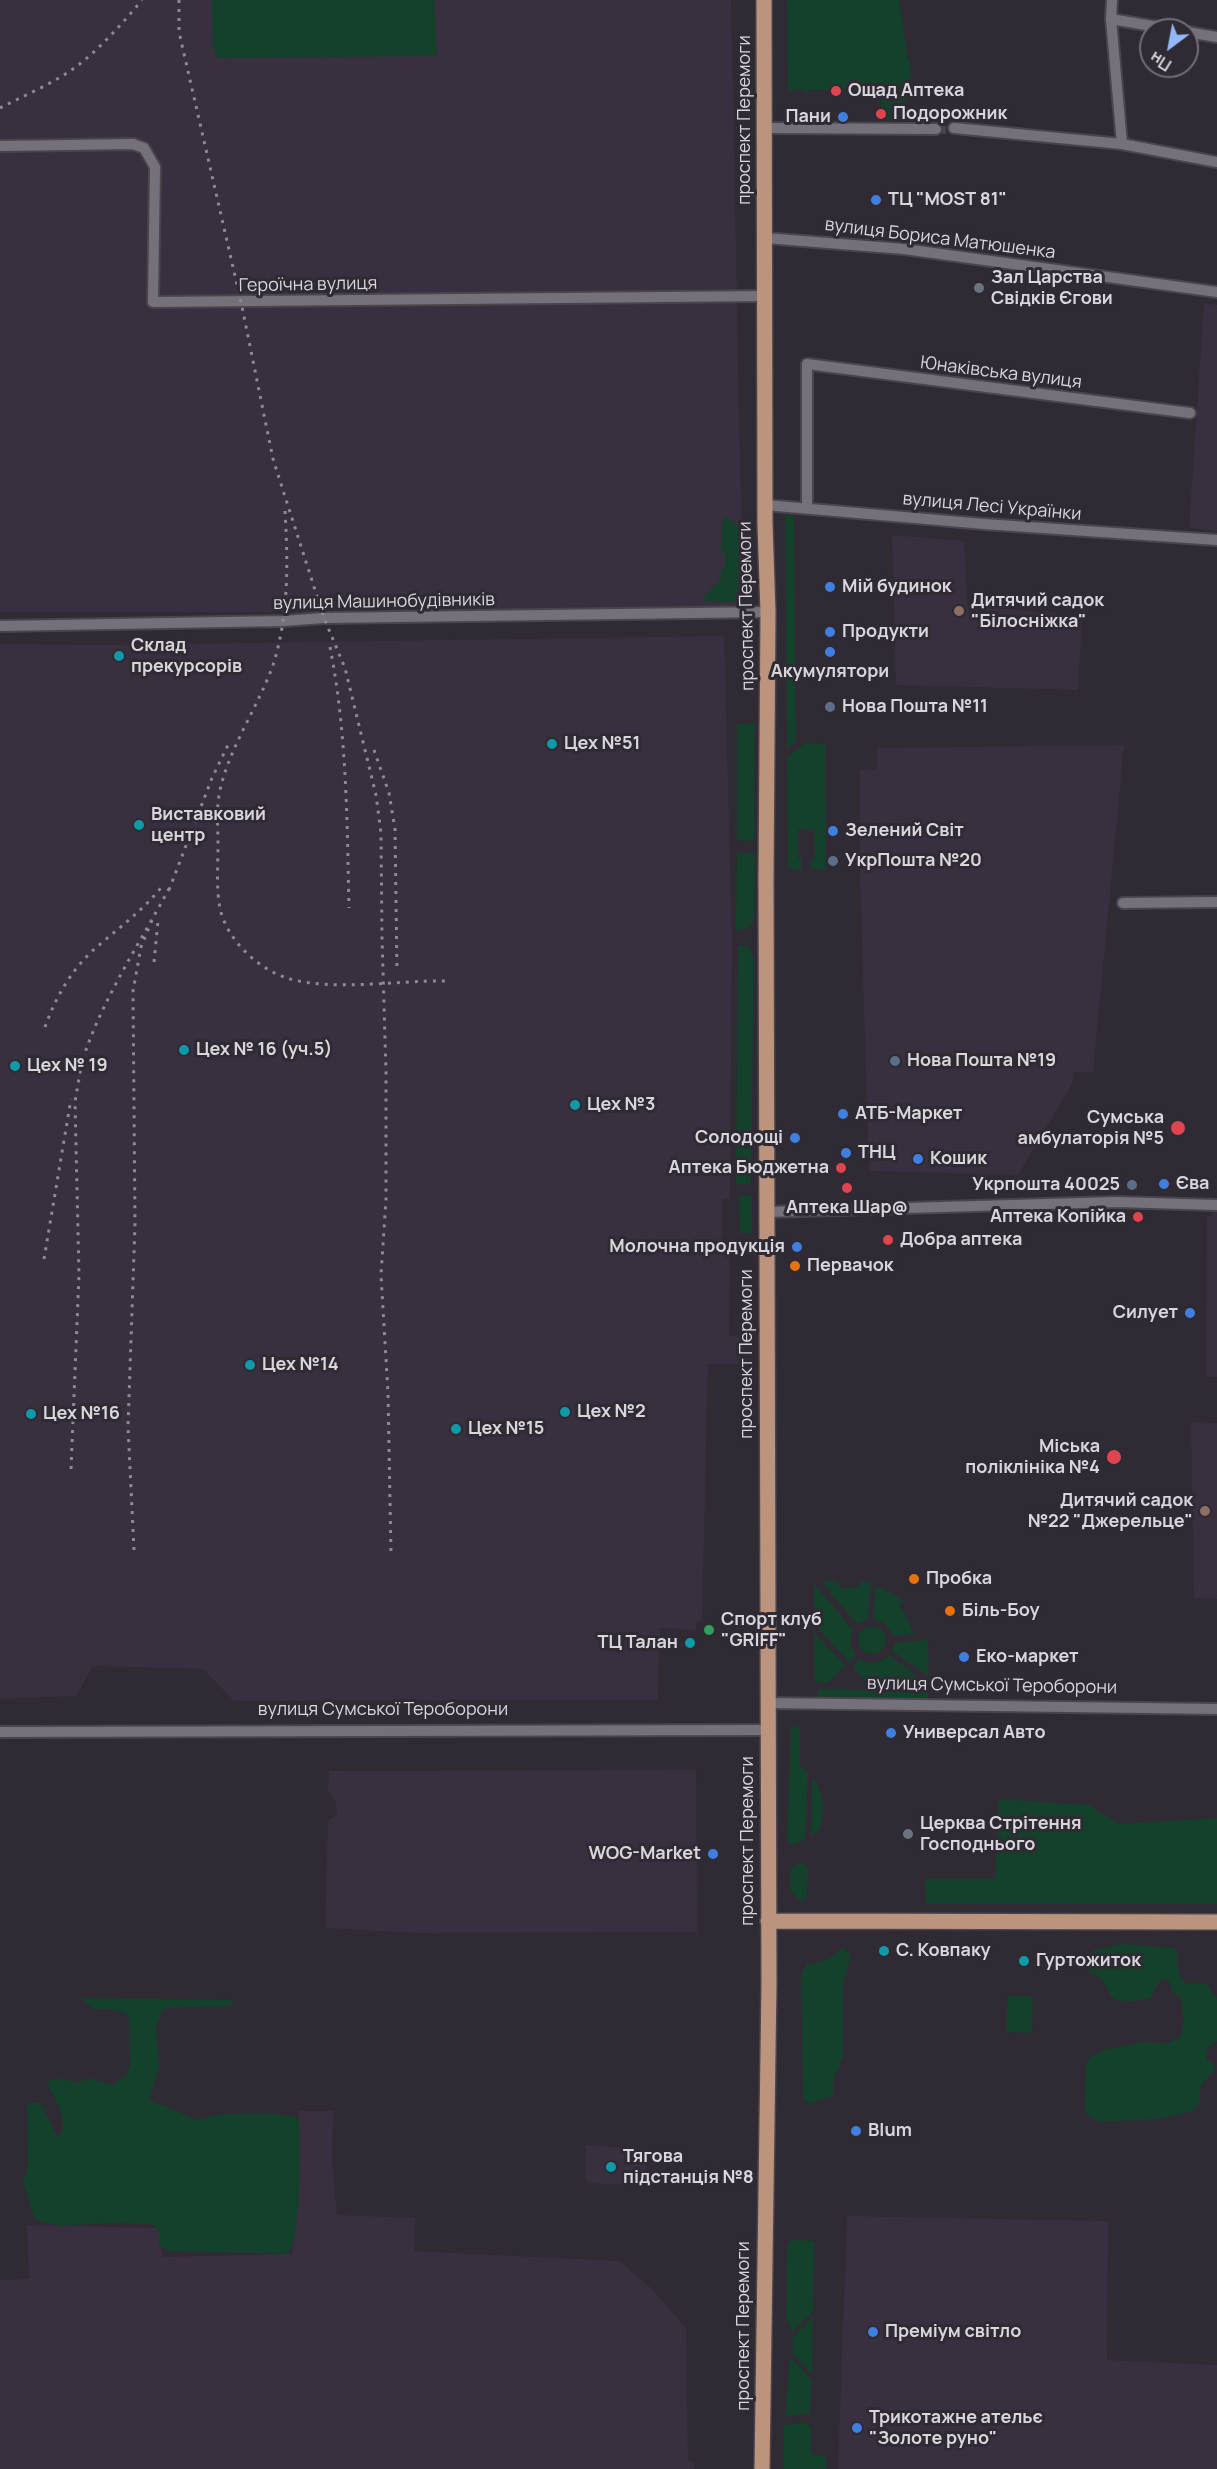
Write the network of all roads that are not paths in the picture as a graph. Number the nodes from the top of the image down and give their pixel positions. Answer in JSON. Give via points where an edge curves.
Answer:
{"nodes":[{"id":1,"x":764,"y":0,"type":"edge"},
{"id":2,"x":1112,"y":0,"type":"edge"},
{"id":3,"x":1112,"y":18,"type":"junction"},
{"id":4,"x":1139,"y":23,"type":"edge"},
{"id":5,"x":1199,"y":34,"type":"edge"},
{"id":6,"x":1217,"y":37,"type":"edge"},
{"id":7,"x":765,"y":128,"type":"junction"},
{"id":8,"x":954,"y":128,"type":"tunnel mouth"},
{"id":9,"x":936,"y":129,"type":"tunnel mouth"},
{"id":10,"x":1122,"y":144,"type":"junction"},
{"id":11,"x":0,"y":146,"type":"edge"},
{"id":12,"x":1217,"y":162,"type":"edge"},
{"id":13,"x":765,"y":238,"type":"junction"},
{"id":14,"x":1217,"y":292,"type":"edge"},
{"id":15,"x":765,"y":296,"type":"junction"},
{"id":16,"x":1190,"y":414,"type":"dead end"},
{"id":17,"x":765,"y":505,"type":"junction"},
{"id":18,"x":807,"y":508,"type":"junction"},
{"id":19,"x":1217,"y":540,"type":"edge"},
{"id":20,"x":768,"y":612,"type":"junction"},
{"id":21,"x":0,"y":626,"type":"edge"},
{"id":22,"x":1217,"y":902,"type":"edge"},
{"id":23,"x":1123,"y":903,"type":"dead end"},
{"id":24,"x":1217,"y":1205,"type":"edge"},
{"id":25,"x":766,"y":1212,"type":"junction"},
{"id":26,"x":767,"y":1703,"type":"junction"},
{"id":27,"x":1217,"y":1709,"type":"edge"},
{"id":28,"x":767,"y":1730,"type":"junction"},
{"id":29,"x":0,"y":1732,"type":"edge"},
{"id":30,"x":768,"y":1921,"type":"junction"},
{"id":31,"x":1217,"y":1922,"type":"edge"},
{"id":32,"x":762,"y":2469,"type":"edge"}],
"edges":[{"from":1,"to":7,"type":"main road","name":"проспект Перемоги"},
{"from":2,"to":3,"type":"street"},
{"from":3,"to":4,"type":"street"},
{"from":3,"to":10,"type":"street"},
{"from":5,"to":6,"type":"street"},
{"from":7,"to":9,"type":"street"},
{"from":7,"to":13,"type":"main road","name":"проспект Перемоги"},
{"from":8,"to":10,"type":"street"},
{"from":10,"to":12,"type":"street"},
{"from":11,"to":15,"type":"street","name":"Героїчна вулиця","via":[[133,144],[144,148],[155,167],[153,302]]},
{"from":13,"to":14,"type":"street","name":"вулиця Бориса Матюшенка","via":[[904,249]]},
{"from":13,"to":15,"type":"main road","name":"проспект Перемоги"},
{"from":15,"to":17,"type":"main road","name":"проспект Перемоги"},
{"from":16,"to":18,"type":"street","name":"Юнаківська вулиця","via":[[807,364]]},
{"from":17,"to":18,"type":"street","name":"вулиця Лесі Українки"},
{"from":17,"to":20,"type":"main road","name":"проспект Перемоги"},
{"from":18,"to":19,"type":"street","name":"вулиця Лесі Українки"},
{"from":20,"to":21,"type":"street","name":"вулиця Машинобудівників"},
{"from":20,"to":25,"type":"main road","name":"проспект Перемоги"},
{"from":22,"to":23,"type":"street"},
{"from":24,"to":25,"type":"street","via":[[1106,1203]]},
{"from":25,"to":26,"type":"main road","name":"проспект Перемоги"},
{"from":26,"to":27,"type":"street","name":"вулиця Сумської Тероборони"},
{"from":26,"to":28,"type":"main road","name":"проспект Перемоги"},
{"from":28,"to":29,"type":"street","name":"вулиця Сумської Тероборони"},
{"from":28,"to":30,"type":"main road","name":"проспект Перемоги"},
{"from":30,"to":31,"type":"main road"},
{"from":30,"to":32,"type":"main road","name":"проспект Перемоги"}]}
